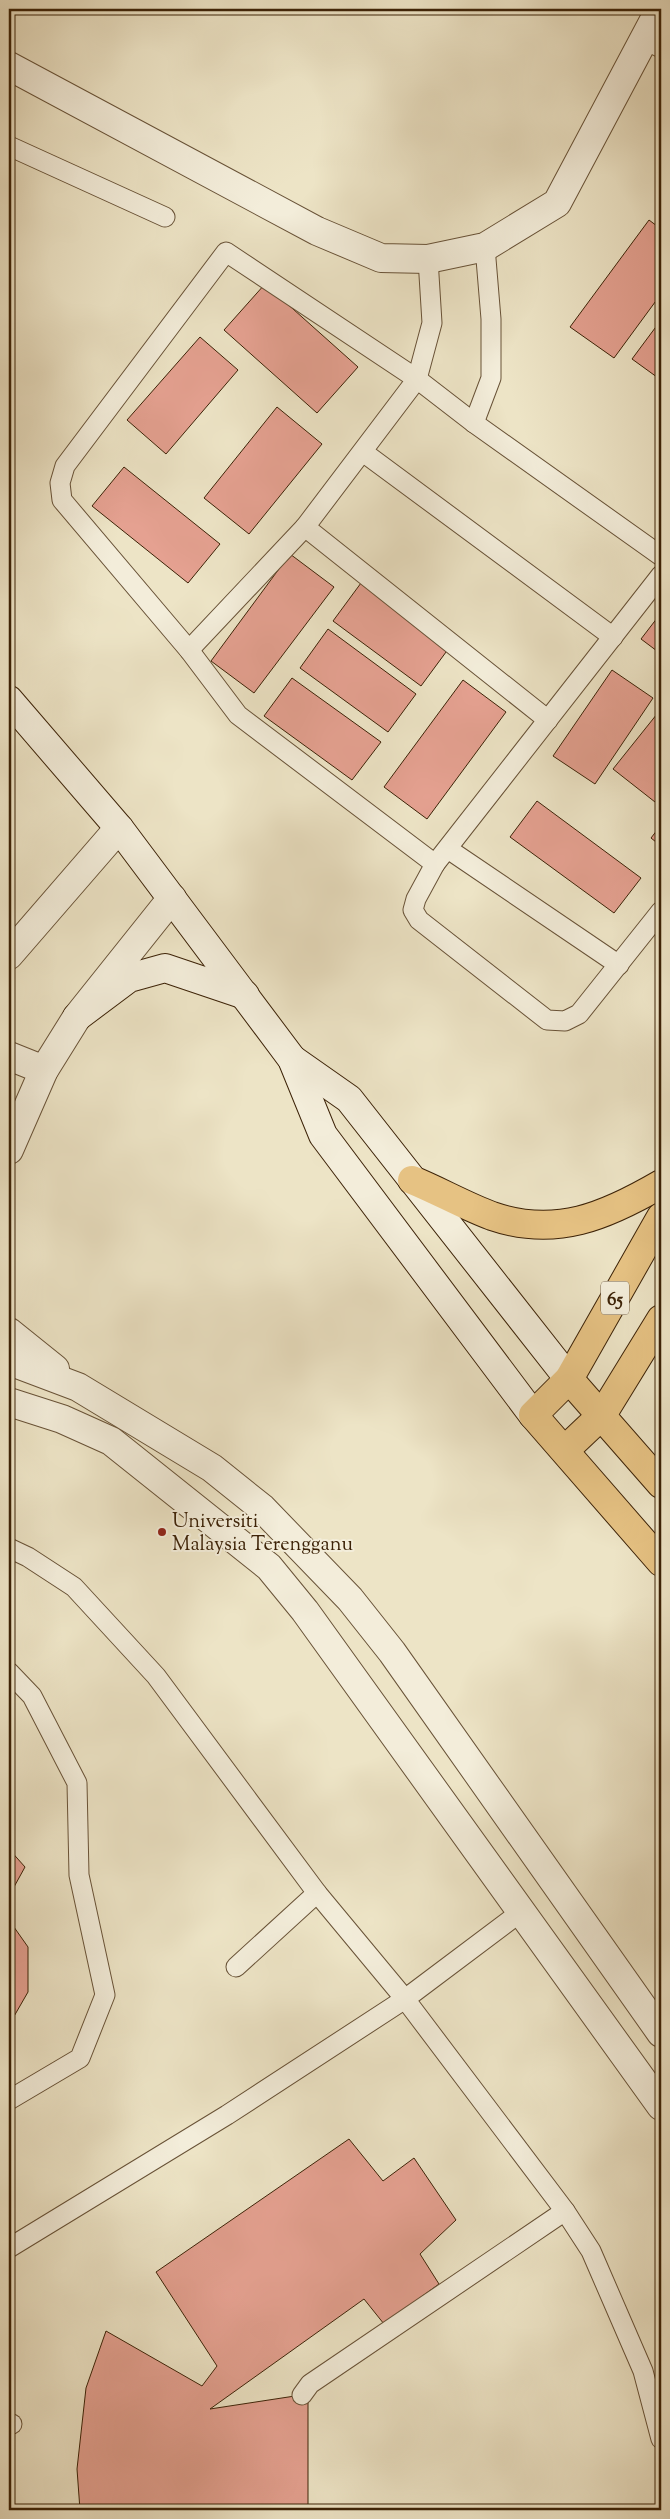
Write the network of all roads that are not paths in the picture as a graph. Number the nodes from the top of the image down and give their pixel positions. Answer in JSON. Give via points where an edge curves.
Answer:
{"nodes":[{"id":1,"x":660,"y":9,"type":"edge"},
{"id":2,"x":652,"y":43,"type":"edge"},
{"id":3,"x":9,"y":66,"type":"edge"},
{"id":4,"x":9,"y":146,"type":"edge"},
{"id":5,"x":165,"y":217,"type":"dead end"},
{"id":6,"x":485,"y":247,"type":"junction"},
{"id":7,"x":428,"y":259,"type":"junction"},
{"id":8,"x":417,"y":379,"type":"junction"},
{"id":9,"x":474,"y":423,"type":"junction"},
{"id":10,"x":363,"y":452,"type":"junction"},
{"id":11,"x":305,"y":528,"type":"junction"},
{"id":12,"x":661,"y":556,"type":"edge"},
{"id":13,"x":661,"y":575,"type":"edge"},
{"id":14,"x":613,"y":638,"type":"junction"},
{"id":15,"x":189,"y":650,"type":"junction"},
{"id":16,"x":9,"y":700,"type":"edge"},
{"id":17,"x":548,"y":720,"type":"junction"},
{"id":18,"x":119,"y":828,"type":"junction"},
{"id":19,"x":448,"y":849,"type":"junction"},
{"id":20,"x":435,"y":864,"type":"junction"},
{"id":21,"x":172,"y":898,"type":"junction"},
{"id":22,"x":661,"y":911,"type":"edge"},
{"id":23,"x":9,"y":955,"type":"edge"},
{"id":24,"x":619,"y":965,"type":"junction"},
{"id":25,"x":244,"y":995,"type":"junction"},
{"id":26,"x":77,"y":1017,"type":"junction"},
{"id":27,"x":9,"y":1056,"type":"edge"},
{"id":28,"x":292,"y":1059,"type":"junction"},
{"id":29,"x":44,"y":1070,"type":"junction"},
{"id":30,"x":9,"y":1150,"type":"edge"},
{"id":31,"x":412,"y":1180,"type":"junction"},
{"id":32,"x":661,"y":1184,"type":"edge"},
{"id":33,"x":661,"y":1217,"type":"edge"},
{"id":34,"x":661,"y":1319,"type":"edge"},
{"id":35,"x":9,"y":1332,"type":"edge"},
{"id":36,"x":9,"y":1361,"type":"edge"},
{"id":37,"x":569,"y":1379,"type":"junction"},
{"id":38,"x":78,"y":1387,"type":"junction"},
{"id":39,"x":9,"y":1402,"type":"edge"},
{"id":40,"x":602,"y":1414,"type":"junction"},
{"id":41,"x":534,"y":1415,"type":"junction"},
{"id":42,"x":565,"y":1450,"type":"junction"},
{"id":43,"x":661,"y":1484,"type":"edge"},
{"id":44,"x":9,"y":1548,"type":"edge"},
{"id":45,"x":661,"y":1562,"type":"edge"},
{"id":46,"x":9,"y":1672,"type":"edge"},
{"id":47,"x":317,"y":1893,"type":"junction"},
{"id":48,"x":522,"y":1911,"type":"junction"},
{"id":49,"x":236,"y":1967,"type":"dead end"},
{"id":50,"x":405,"y":1999,"type":"junction"},
{"id":51,"x":661,"y":2033,"type":"edge"},
{"id":52,"x":9,"y":2100,"type":"edge"},
{"id":53,"x":661,"y":2106,"type":"edge"},
{"id":54,"x":564,"y":2211,"type":"junction"},
{"id":55,"x":9,"y":2248,"type":"edge"},
{"id":56,"x":302,"y":2395,"type":"dead end"},
{"id":57,"x":661,"y":2439,"type":"edge"}],
"edges":[{"from":1,"to":2,"type":"street"},
{"from":2,"to":6,"type":"street","via":[[557,204]]},
{"from":3,"to":7,"type":"street","via":[[317,231],[381,258]]},
{"from":4,"to":5,"type":"lane"},
{"from":6,"to":7,"type":"street"},
{"from":6,"to":9,"type":"lane","via":[[492,378]]},
{"from":7,"to":8,"type":"lane","via":[[432,323]]},
{"from":8,"to":9,"type":"lane"},
{"from":8,"to":10,"type":"lane"},
{"from":8,"to":15,"type":"lane","via":[[226,252],[65,466],[60,483],[62,500]]},
{"from":9,"to":12,"type":"lane"},
{"from":10,"to":11,"type":"lane"},
{"from":10,"to":14,"type":"lane"},
{"from":11,"to":15,"type":"lane"},
{"from":11,"to":17,"type":"lane"},
{"from":13,"to":14,"type":"lane"},
{"from":14,"to":17,"type":"lane"},
{"from":15,"to":20,"type":"lane","via":[[238,715]]},
{"from":16,"to":18,"type":"street"},
{"from":17,"to":19,"type":"lane"},
{"from":18,"to":21,"type":"street"},
{"from":18,"to":23,"type":"street"},
{"from":19,"to":20,"type":"lane"},
{"from":19,"to":24,"type":"lane"},
{"from":20,"to":24,"type":"lane","via":[[416,899],[413,910],[419,920],[548,1020],[566,1021],[579,1014]]},
{"from":21,"to":25,"type":"street"},
{"from":21,"to":26,"type":"street"},
{"from":22,"to":24,"type":"lane"},
{"from":25,"to":26,"type":"street","via":[[165,968],[129,978]]},
{"from":25,"to":28,"type":"street"},
{"from":26,"to":29,"type":"street"},
{"from":27,"to":29,"type":"street"},
{"from":28,"to":31,"type":"street","via":[[349,1099]]},
{"from":28,"to":41,"type":"street","via":[[323,1135]]},
{"from":29,"to":30,"type":"street"},
{"from":31,"to":32,"type":"main road","via":[[493,1216],[540,1225],[580,1222],[624,1205]]},
{"from":31,"to":37,"type":"street"},
{"from":33,"to":37,"type":"main road","number":"65"},
{"from":34,"to":40,"type":"main road","number":"65"},
{"from":35,"to":38,"type":"street"},
{"from":36,"to":38,"type":"street"},
{"from":37,"to":40,"type":"main road"},
{"from":37,"to":41,"type":"main road","number":"65"},
{"from":38,"to":51,"type":"street","via":[[212,1468],[262,1508],[350,1599],[392,1652]]},
{"from":39,"to":48,"type":"street","via":[[62,1419],[111,1441],[269,1567],[305,1611]]},
{"from":40,"to":42,"type":"main road","number":"65"},
{"from":40,"to":43,"type":"main road"},
{"from":41,"to":42,"type":"main road"},
{"from":42,"to":45,"type":"main road"},
{"from":44,"to":47,"type":"lane","via":[[74,1587],[156,1676]]},
{"from":46,"to":52,"type":"lane","via":[[32,1696],[77,1783],[79,1875],[105,1995],[80,2058]]},
{"from":47,"to":49,"type":"lane"},
{"from":47,"to":50,"type":"lane"},
{"from":48,"to":50,"type":"lane"},
{"from":48,"to":53,"type":"street"},
{"from":50,"to":54,"type":"lane"},
{"from":50,"to":55,"type":"lane","via":[[227,2115]]},
{"from":54,"to":56,"type":"lane","via":[[310,2384]]},
{"from":54,"to":57,"type":"lane","via":[[591,2250],[643,2371]]}]}
